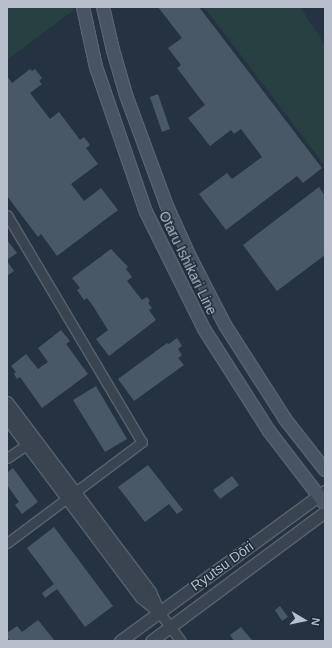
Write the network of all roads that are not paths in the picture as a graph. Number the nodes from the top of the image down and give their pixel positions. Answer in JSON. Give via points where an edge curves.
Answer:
{"nodes":[{"id":1,"x":83,"y":7,"type":"edge"},
{"id":2,"x":103,"y":7,"type":"edge"},
{"id":3,"x":7,"y":215,"type":"edge"},
{"id":4,"x":7,"y":402,"type":"edge"},
{"id":5,"x":7,"y":418,"type":"edge"},
{"id":6,"x":31,"y":441,"type":"junction"},
{"id":7,"x":7,"y":458,"type":"edge"},
{"id":8,"x":325,"y":470,"type":"edge"},
{"id":9,"x":71,"y":495,"type":"junction"},
{"id":10,"x":323,"y":497,"type":"edge"},
{"id":11,"x":325,"y":512,"type":"edge"},
{"id":12,"x":7,"y":543,"type":"edge"},
{"id":13,"x":159,"y":612,"type":"junction"},
{"id":14,"x":170,"y":626,"type":"junction"},
{"id":15,"x":120,"y":641,"type":"edge"},
{"id":16,"x":151,"y":641,"type":"edge"},
{"id":17,"x":181,"y":641,"type":"edge"}],
"edges":[{"from":1,"to":10,"type":"main road","name":"Otaru Ishikari Line","via":[[96,67],[146,212],[204,329],[268,431]]},
{"from":2,"to":8,"type":"main road","name":"Otaru Ishikari Line","via":[[126,95],[166,204],[189,255],[234,339],[285,419]]},
{"from":3,"to":9,"type":"street","via":[[142,442]]},
{"from":4,"to":6,"type":"street"},
{"from":5,"to":6,"type":"street"},
{"from":6,"to":7,"type":"street"},
{"from":6,"to":9,"type":"street"},
{"from":9,"to":12,"type":"street"},
{"from":9,"to":13,"type":"street","via":[[150,592]]},
{"from":10,"to":13,"type":"street","name":"Ryutsu Dōri"},
{"from":11,"to":14,"type":"street","name":"Ryutsu Dōri"},
{"from":13,"to":14,"type":"street"},
{"from":13,"to":15,"type":"street","name":"Ryutsu Dōri"},
{"from":14,"to":16,"type":"street","name":"Ryutsu Dōri"},
{"from":14,"to":17,"type":"street"}]}
